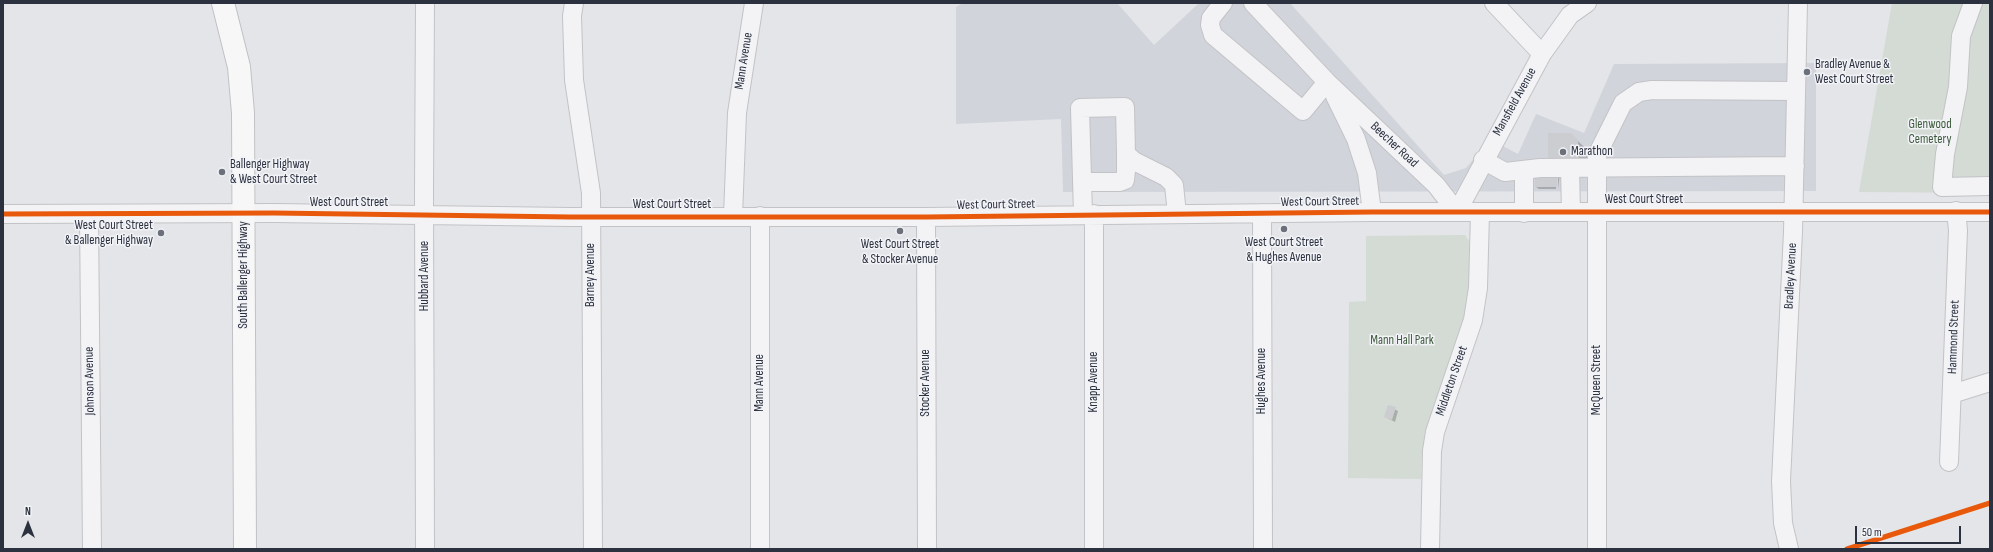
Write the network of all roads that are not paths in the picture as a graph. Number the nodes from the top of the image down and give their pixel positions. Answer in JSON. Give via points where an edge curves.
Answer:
{"nodes":[{"id":1,"x":223,"y":3,"type":"edge"},
{"id":2,"x":425,"y":3,"type":"edge"},
{"id":3,"x":574,"y":3,"type":"edge"},
{"id":4,"x":754,"y":3,"type":"edge"},
{"id":5,"x":1223,"y":3,"type":"edge"},
{"id":6,"x":1253,"y":3,"type":"edge"},
{"id":7,"x":1494,"y":3,"type":"edge"},
{"id":8,"x":1587,"y":3,"type":"edge"},
{"id":9,"x":1798,"y":3,"type":"edge"},
{"id":10,"x":1973,"y":3,"type":"edge"},
{"id":11,"x":1571,"y":9,"type":"edge"},
{"id":12,"x":1542,"y":54,"type":"junction"},
{"id":13,"x":1327,"y":82,"type":"junction"},
{"id":14,"x":1796,"y":91,"type":"junction"},
{"id":15,"x":1126,"y":154,"type":"junction"},
{"id":16,"x":1483,"y":160,"type":"junction"},
{"id":17,"x":1795,"y":166,"type":"junction"},
{"id":18,"x":1570,"y":168,"type":"junction"},
{"id":19,"x":1596,"y":168,"type":"junction"},
{"id":20,"x":1524,"y":170,"type":"junction"},
{"id":21,"x":1082,"y":182,"type":"junction"},
{"id":22,"x":1990,"y":186,"type":"edge"},
{"id":23,"x":1793,"y":210,"type":"junction"},
{"id":24,"x":1956,"y":211,"type":"junction"},
{"id":25,"x":1372,"y":212,"type":"junction"},
{"id":26,"x":1457,"y":212,"type":"junction"},
{"id":27,"x":1572,"y":212,"type":"junction"},
{"id":28,"x":1596,"y":212,"type":"junction"},
{"id":29,"x":1990,"y":212,"type":"edge"},
{"id":30,"x":244,"y":213,"type":"junction"},
{"id":31,"x":1262,"y":213,"type":"junction"},
{"id":32,"x":1480,"y":213,"type":"junction"},
{"id":33,"x":1524,"y":213,"type":"junction"},
{"id":34,"x":3,"y":214,"type":"edge"},
{"id":35,"x":89,"y":214,"type":"junction"},
{"id":36,"x":425,"y":214,"type":"junction"},
{"id":37,"x":1088,"y":214,"type":"junction"},
{"id":38,"x":1177,"y":214,"type":"junction"},
{"id":39,"x":733,"y":216,"type":"junction"},
{"id":40,"x":760,"y":216,"type":"junction"},
{"id":41,"x":591,"y":217,"type":"junction"},
{"id":42,"x":926,"y":217,"type":"junction"},
{"id":43,"x":1990,"y":382,"type":"edge"},
{"id":44,"x":1952,"y":394,"type":"junction"},
{"id":45,"x":1950,"y":462,"type":"dead end"},
{"id":46,"x":92,"y":549,"type":"edge"},
{"id":47,"x":245,"y":549,"type":"edge"},
{"id":48,"x":425,"y":549,"type":"edge"},
{"id":49,"x":593,"y":549,"type":"edge"},
{"id":50,"x":760,"y":549,"type":"edge"},
{"id":51,"x":927,"y":549,"type":"edge"},
{"id":52,"x":1094,"y":549,"type":"edge"},
{"id":53,"x":1263,"y":549,"type":"edge"},
{"id":54,"x":1430,"y":549,"type":"edge"},
{"id":55,"x":1597,"y":549,"type":"edge"},
{"id":56,"x":1789,"y":549,"type":"edge"}],
"edges":[{"from":1,"to":30,"type":"main road","name":"South Ballenger Highway","via":[[239,67],[243,113]]},
{"from":2,"to":36,"type":"street","name":"Hubbard Avenue"},
{"from":3,"to":41,"type":"street","name":"Barney Avenue","via":[[574,80],[591,193]]},
{"from":4,"to":39,"type":"street","name":"Mann Avenue","via":[[736,113]]},
{"from":5,"to":13,"type":"street","via":[[1210,18],[1213,35],[1303,111]]},
{"from":6,"to":13,"type":"street","name":"Beecher Road"},
{"from":7,"to":12,"type":"street"},
{"from":8,"to":11,"type":"street","name":"Mansfield Avenue"},
{"from":9,"to":14,"type":"street","name":"Bradley Avenue"},
{"from":10,"to":22,"type":"street","via":[[1961,36],[1958,87],[1945,154],[1942,187]]},
{"from":11,"to":12,"type":"street","name":"Mansfield Avenue"},
{"from":12,"to":16,"type":"street","name":"Mansfield Avenue"},
{"from":13,"to":25,"type":"street","name":"Beecher Road","via":[[1356,138],[1367,173]]},
{"from":13,"to":26,"type":"street","name":"Beecher Road","via":[[1436,185]]},
{"from":14,"to":17,"type":"street","name":"Bradley Avenue"},
{"from":14,"to":19,"type":"street","name":"McQueen Street","via":[[1639,92],[1623,103],[1597,155]]},
{"from":15,"to":21,"type":"street","via":[[1125,180]]},
{"from":15,"to":21,"type":"street","name":"Knapp Avenue","via":[[1125,107],[1080,108]]},
{"from":15,"to":38,"type":"street","via":[[1134,161],[1166,177],[1174,185]]},
{"from":16,"to":20,"type":"street","via":[[1505,172]]},
{"from":16,"to":26,"type":"street","name":"Mansfield Avenue"},
{"from":17,"to":19,"type":"street"},
{"from":17,"to":23,"type":"street","name":"Bradley Avenue"},
{"from":18,"to":19,"type":"street"},
{"from":18,"to":20,"type":"street"},
{"from":18,"to":27,"type":"street"},
{"from":19,"to":28,"type":"street","name":"McQueen Street"},
{"from":20,"to":33,"type":"street"},
{"from":21,"to":37,"type":"street","name":"Knapp Avenue"},
{"from":23,"to":24,"type":"street","name":"West Court Street"},
{"from":23,"to":28,"type":"street","name":"West Court Street"},
{"from":23,"to":56,"type":"street","name":"Bradley Avenue","via":[[1781,481]]},
{"from":24,"to":29,"type":"street","name":"West Court Street"},
{"from":24,"to":44,"type":"street","name":"Hammond Street","via":[[1958,230]]},
{"from":25,"to":26,"type":"street","name":"West Court Street"},
{"from":25,"to":31,"type":"street","name":"West Court Street"},
{"from":26,"to":32,"type":"street","name":"West Court Street"},
{"from":27,"to":28,"type":"street","name":"West Court Street"},
{"from":27,"to":33,"type":"street","name":"West Court Street"},
{"from":28,"to":55,"type":"street","name":"McQueen Street"},
{"from":30,"to":35,"type":"street","name":"West Court Street"},
{"from":30,"to":36,"type":"street","name":"West Court Street"},
{"from":30,"to":47,"type":"main road","name":"South Ballenger Highway"},
{"from":31,"to":38,"type":"street","name":"West Court Street"},
{"from":31,"to":53,"type":"street","name":"Hughes Avenue"},
{"from":32,"to":33,"type":"street","name":"West Court Street"},
{"from":32,"to":54,"type":"street","name":"Middleton Street","via":[[1478,288],[1473,320],[1435,432],[1432,452]]},
{"from":34,"to":35,"type":"street","name":"West Court Street"},
{"from":35,"to":46,"type":"street","name":"Johnson Avenue"},
{"from":36,"to":41,"type":"street","name":"West Court Street"},
{"from":36,"to":48,"type":"street","name":"Hubbard Avenue"},
{"from":37,"to":38,"type":"street","name":"West Court Street"},
{"from":37,"to":42,"type":"street","name":"West Court Street"},
{"from":37,"to":52,"type":"street","name":"Knapp Avenue"},
{"from":39,"to":40,"type":"street","name":"West Court Street"},
{"from":39,"to":41,"type":"street","name":"West Court Street"},
{"from":40,"to":42,"type":"street","name":"West Court Street"},
{"from":40,"to":50,"type":"street","name":"Mann Avenue"},
{"from":41,"to":49,"type":"street","name":"Barney Avenue"},
{"from":42,"to":51,"type":"street","name":"Stocker Avenue"},
{"from":43,"to":44,"type":"street"},
{"from":44,"to":45,"type":"street","name":"Hammond Street"}]}
